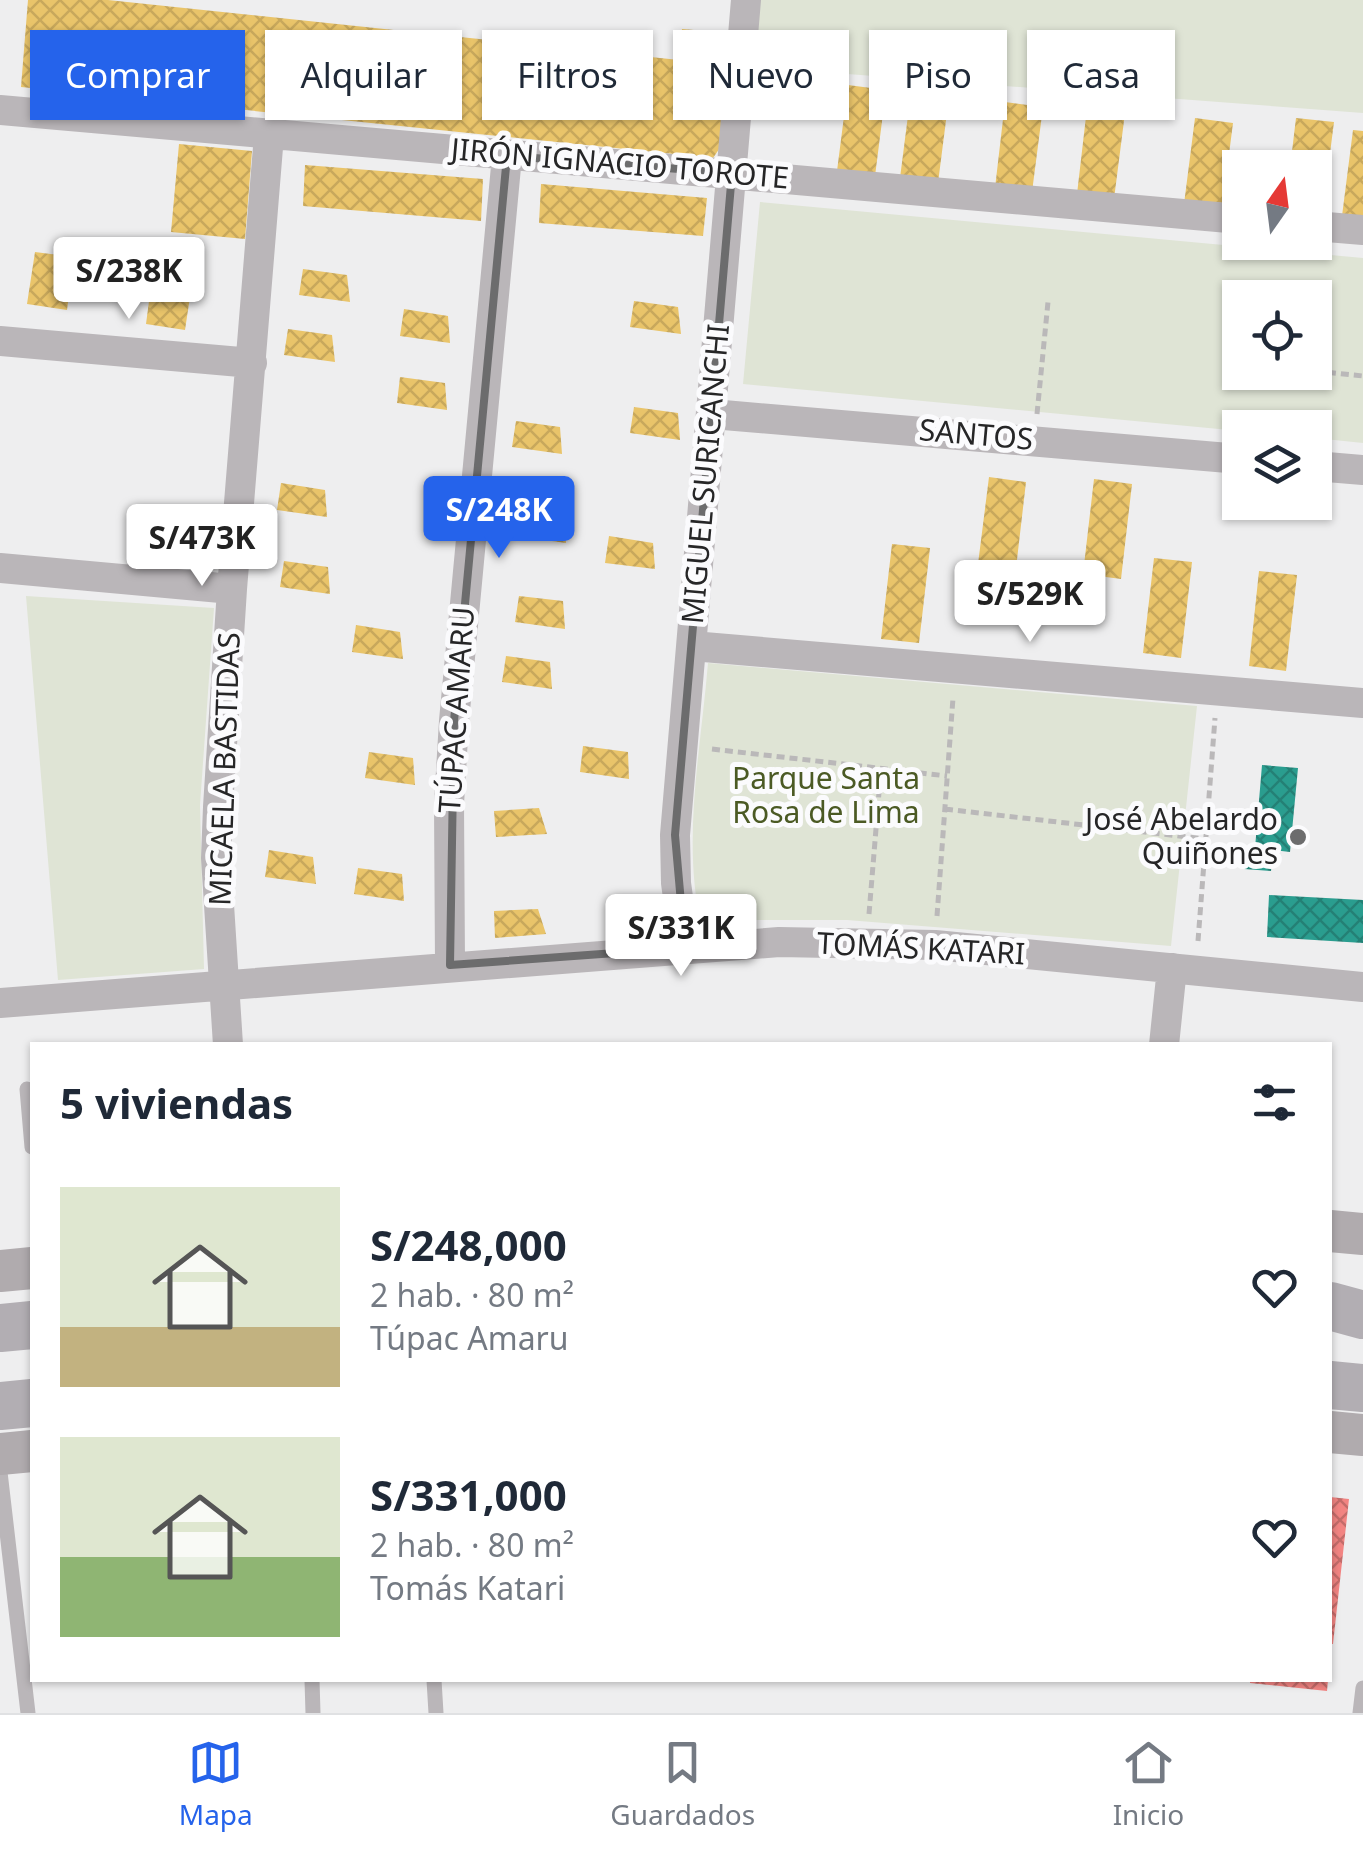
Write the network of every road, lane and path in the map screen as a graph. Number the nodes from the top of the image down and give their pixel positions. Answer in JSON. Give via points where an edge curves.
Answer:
{"nodes":[{"id":1,"x":746,"y":0,"type":"edge"},
{"id":2,"x":0,"y":110,"type":"edge"},
{"id":3,"x":269,"y":135,"type":"junction"},
{"id":4,"x":507,"y":156,"type":"junction"},
{"id":5,"x":732,"y":173,"type":"junction"},
{"id":6,"x":1222,"y":217,"type":"edge"},
{"id":7,"x":1332,"y":227,"type":"edge"},
{"id":8,"x":1363,"y":230,"type":"edge"},
{"id":9,"x":1048,"y":302,"type":"dead end"},
{"id":10,"x":0,"y":341,"type":"edge"},
{"id":11,"x":252,"y":364,"type":"junction"},
{"id":12,"x":1332,"y":373,"type":"edge"},
{"id":13,"x":1363,"y":376,"type":"edge"},
{"id":14,"x":712,"y":414,"type":"junction"},
{"id":15,"x":1035,"y":440,"type":"junction"},
{"id":16,"x":1222,"y":457,"type":"edge"},
{"id":17,"x":1332,"y":467,"type":"edge"},
{"id":18,"x":1363,"y":470,"type":"edge"},
{"id":19,"x":0,"y":568,"type":"edge"},
{"id":20,"x":232,"y":589,"type":"junction"},
{"id":21,"x":692,"y":646,"type":"junction"},
{"id":22,"x":955,"y":670,"type":"junction"},
{"id":23,"x":1217,"y":690,"type":"junction"},
{"id":24,"x":1363,"y":702,"type":"edge"},
{"id":25,"x":684,"y":746,"type":"junction"},
{"id":26,"x":881,"y":768,"type":"junction"},
{"id":27,"x":947,"y":776,"type":"junction"},
{"id":28,"x":945,"y":809,"type":"junction"},
{"id":29,"x":1206,"y":839,"type":"junction"},
{"id":30,"x":866,"y":944,"type":"junction"},
{"id":31,"x":936,"y":946,"type":"junction"},
{"id":32,"x":685,"y":948,"type":"junction"},
{"id":33,"x":450,"y":966,"type":"junction"},
{"id":34,"x":1184,"y":970,"type":"junction"},
{"id":35,"x":224,"y":984,"type":"junction"},
{"id":36,"x":1363,"y":987,"type":"edge"},
{"id":37,"x":0,"y":1002,"type":"edge"},
{"id":38,"x":228,"y":1042,"type":"edge"},
{"id":39,"x":1165,"y":1042,"type":"edge"},
{"id":40,"x":27,"y":1089,"type":"dead end"},
{"id":41,"x":30,"y":1124,"type":"edge"},
{"id":42,"x":1332,"y":1230,"type":"edge"},
{"id":43,"x":1363,"y":1234,"type":"edge"},
{"id":44,"x":30,"y":1268,"type":"edge"},
{"id":45,"x":0,"y":1272,"type":"edge"},
{"id":46,"x":1332,"y":1310,"type":"edge"},
{"id":47,"x":1363,"y":1316,"type":"edge"},
{"id":48,"x":30,"y":1325,"type":"edge"},
{"id":49,"x":0,"y":1328,"type":"edge"},
{"id":50,"x":30,"y":1403,"type":"edge"},
{"id":51,"x":0,"y":1406,"type":"edge"},
{"id":52,"x":1332,"y":1432,"type":"edge"},
{"id":53,"x":1363,"y":1435,"type":"edge"},
{"id":54,"x":30,"y":1451,"type":"edge"},
{"id":55,"x":0,"y":1454,"type":"edge"},
{"id":56,"x":0,"y":1472,"type":"edge"},
{"id":57,"x":312,"y":1682,"type":"edge"},
{"id":58,"x":434,"y":1682,"type":"edge"},
{"id":59,"x":1363,"y":1688,"type":"edge"},
{"id":60,"x":28,"y":1713,"type":"edge"},
{"id":61,"x":312,"y":1713,"type":"edge"},
{"id":62,"x":436,"y":1713,"type":"edge"},
{"id":63,"x":1360,"y":1713,"type":"edge"}],
"edges":[{"from":1,"to":5,"type":"street","name":"MIGUEL SURICANCHI"},
{"from":2,"to":3,"type":"street","name":"JIRÓN IGNACIO TOROTE"},
{"from":3,"to":4,"type":"street","name":"JIRÓN IGNACIO TOROTE"},
{"from":3,"to":11,"type":"street","name":"MICAELA BASTIDAS"},
{"from":4,"to":5,"type":"street","name":"JIRÓN IGNACIO TOROTE"},
{"from":4,"to":33,"type":"street","name":"TÚPAC AMARU","via":[[454,722]]},
{"from":5,"to":6,"type":"street","name":"JIRÓN IGNACIO TOROTE"},
{"from":5,"to":14,"type":"street","name":"MIGUEL SURICANCHI"},
{"from":7,"to":8,"type":"street"},
{"from":9,"to":15,"type":"path"},
{"from":10,"to":11,"type":"street"},
{"from":11,"to":20,"type":"street","name":"MICAELA BASTIDAS"},
{"from":12,"to":13,"type":"path"},
{"from":14,"to":15,"type":"street","name":"SANTOS"},
{"from":14,"to":21,"type":"street","name":"MIGUEL SURICANCHI"},
{"from":15,"to":16,"type":"street","name":"SANTOS"},
{"from":17,"to":18,"type":"street"},
{"from":19,"to":20,"type":"street"},
{"from":20,"to":35,"type":"street","name":"MICAELA BASTIDAS","via":[[216,858]]},
{"from":21,"to":22,"type":"street"},
{"from":21,"to":25,"type":"street","name":"MIGUEL SURICANCHI"},
{"from":22,"to":23,"type":"street"},
{"from":22,"to":27,"type":"path"},
{"from":23,"to":24,"type":"street"},
{"from":23,"to":29,"type":"path"},
{"from":25,"to":26,"type":"path"},
{"from":25,"to":32,"type":"street","name":"MIGUEL SURICANCHI","via":[[675,835]]},
{"from":26,"to":27,"type":"path"},
{"from":26,"to":30,"type":"path"},
{"from":27,"to":28,"type":"path"},
{"from":28,"to":29,"type":"path"},
{"from":28,"to":31,"type":"path"},
{"from":29,"to":34,"type":"path"},
{"from":30,"to":31,"type":"street","name":"TOMÁS KATARI"},
{"from":30,"to":32,"type":"street","name":"TOMÁS KATARI"},
{"from":31,"to":34,"type":"street","name":"TOMÁS KATARI"},
{"from":32,"to":33,"type":"street","name":"TOMÁS KATARI"},
{"from":33,"to":35,"type":"street","name":"TOMÁS KATARI"},
{"from":34,"to":36,"type":"street","name":"TOMÁS KATARI"},
{"from":34,"to":39,"type":"street"},
{"from":35,"to":37,"type":"street","name":"TOMÁS KATARI"},
{"from":35,"to":38,"type":"street","name":"MICAELA BASTIDAS"},
{"from":40,"to":41,"type":"lane"},
{"from":42,"to":43,"type":"main road"},
{"from":44,"to":45,"type":"main road"},
{"from":46,"to":47,"type":"main road"},
{"from":48,"to":49,"type":"main road"},
{"from":50,"to":51,"type":"main road"},
{"from":52,"to":53,"type":"main road"},
{"from":54,"to":55,"type":"main road"},
{"from":56,"to":60,"type":"lane"},
{"from":57,"to":61,"type":"lane"},
{"from":58,"to":62,"type":"lane"},
{"from":59,"to":63,"type":"lane"}]}
